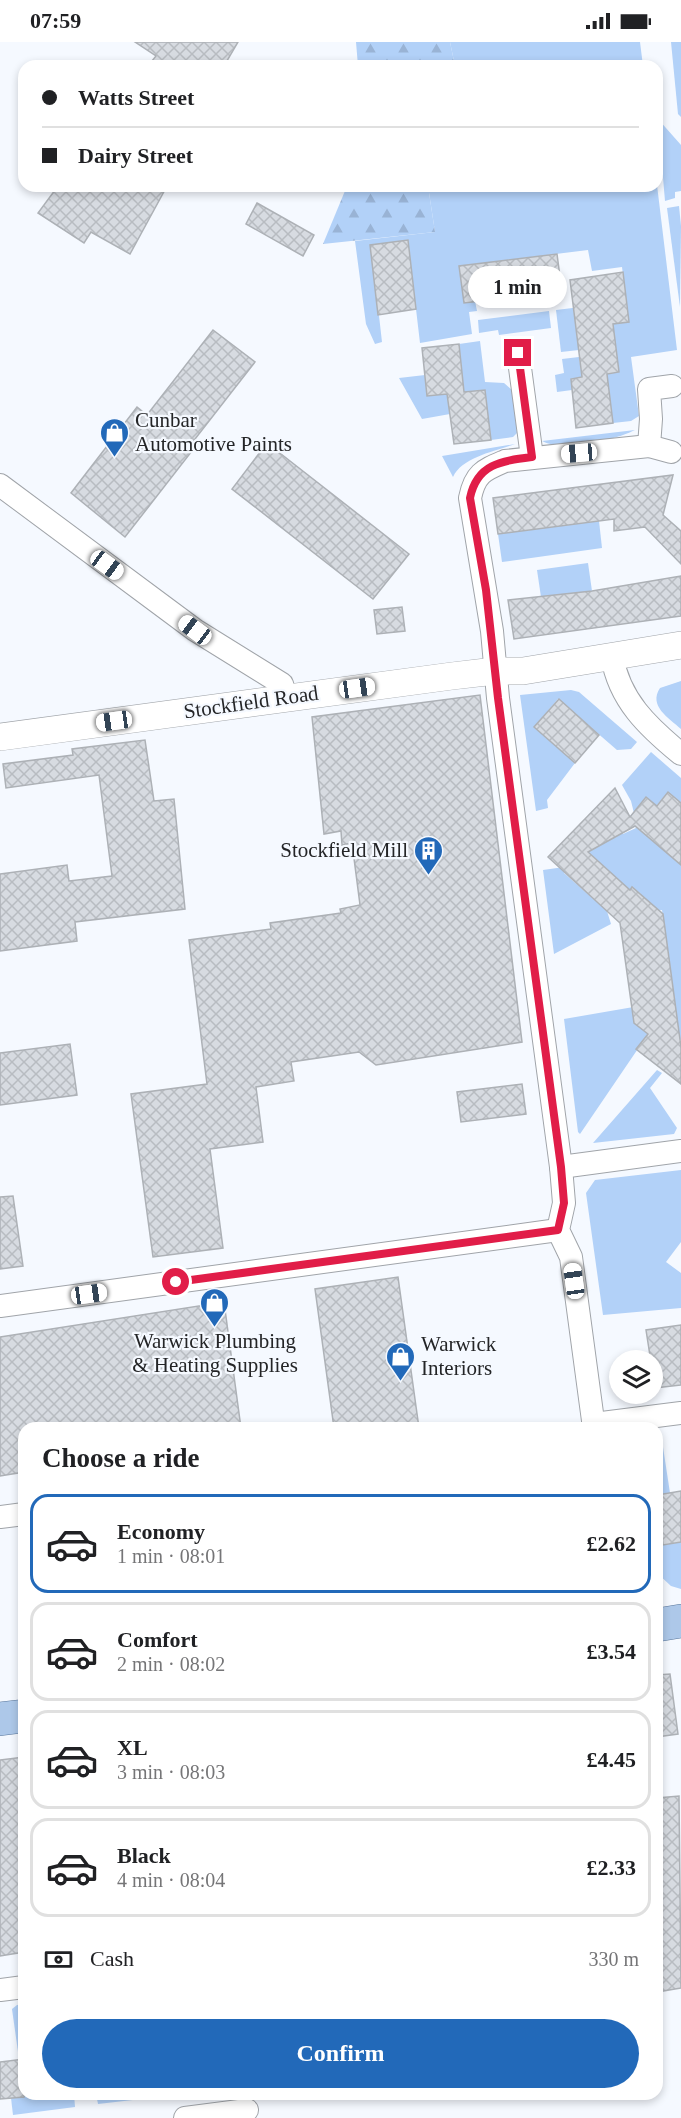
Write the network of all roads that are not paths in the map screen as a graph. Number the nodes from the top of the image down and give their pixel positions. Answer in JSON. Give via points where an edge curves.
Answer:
{"nodes":[{"id":1,"x":518,"y":353,"type":"dead end"},
{"id":2,"x":672,"y":386,"type":"dead end"},
{"id":3,"x":649,"y":446,"type":"junction"},
{"id":4,"x":671,"y":452,"type":"dead end"},
{"id":5,"x":532,"y":457,"type":"junction"},
{"id":6,"x":0,"y":484,"type":"edge"},
{"id":7,"x":681,"y":645,"type":"edge"},
{"id":8,"x":612,"y":657,"type":"junction"},
{"id":9,"x":495,"y":671,"type":"junction"},
{"id":10,"x":286,"y":697,"type":"junction"},
{"id":11,"x":0,"y":736,"type":"edge"},
{"id":12,"x":681,"y":754,"type":"edge"},
{"id":13,"x":681,"y":1151,"type":"edge"},
{"id":14,"x":561,"y":1167,"type":"junction"},
{"id":15,"x":558,"y":1230,"type":"junction"},
{"id":16,"x":0,"y":1306,"type":"edge"},
{"id":17,"x":681,"y":1413,"type":"edge"},
{"id":18,"x":593,"y":1422,"type":"edge"},
{"id":19,"x":621,"y":1422,"type":"edge"},
{"id":20,"x":18,"y":1515,"type":"edge"},
{"id":21,"x":0,"y":1517,"type":"edge"},
{"id":22,"x":681,"y":1621,"type":"edge"},
{"id":23,"x":663,"y":1624,"type":"edge"},
{"id":24,"x":18,"y":1717,"type":"edge"},
{"id":25,"x":0,"y":1719,"type":"edge"},
{"id":26,"x":18,"y":1988,"type":"edge"},
{"id":27,"x":0,"y":1990,"type":"edge"},
{"id":28,"x":247,"y":2107,"type":"edge"},
{"id":29,"x":185,"y":2118,"type":"edge"}],
"edges":[{"from":1,"to":5,"type":"street"},
{"from":2,"to":3,"type":"street","via":[[647,379]]},
{"from":3,"to":4,"type":"street"},
{"from":3,"to":5,"type":"street"},
{"from":5,"to":9,"type":"street","via":[[486,469],[473,481],[470,498],[484,570]]},
{"from":6,"to":10,"type":"street","via":[[195,630],[282,684]]},
{"from":7,"to":8,"type":"street","name":"Stockfield Road"},
{"from":8,"to":9,"type":"street","name":"Stockfield Road","via":[[523,671]]},
{"from":8,"to":12,"type":"street","via":[[615,675],[636,714]]},
{"from":9,"to":10,"type":"street","name":"Stockfield Road"},
{"from":9,"to":14,"type":"street"},
{"from":10,"to":11,"type":"street","name":"Stockfield Road"},
{"from":13,"to":14,"type":"street"},
{"from":14,"to":15,"type":"street","via":[[564,1203]]},
{"from":15,"to":16,"type":"street"},
{"from":15,"to":18,"type":"street","via":[[571,1257]]},
{"from":17,"to":19,"type":"street"},
{"from":20,"to":21,"type":"street"},
{"from":22,"to":23,"type":"main road"},
{"from":24,"to":25,"type":"main road"},
{"from":26,"to":27,"type":"street"},
{"from":28,"to":29,"type":"street"}]}
